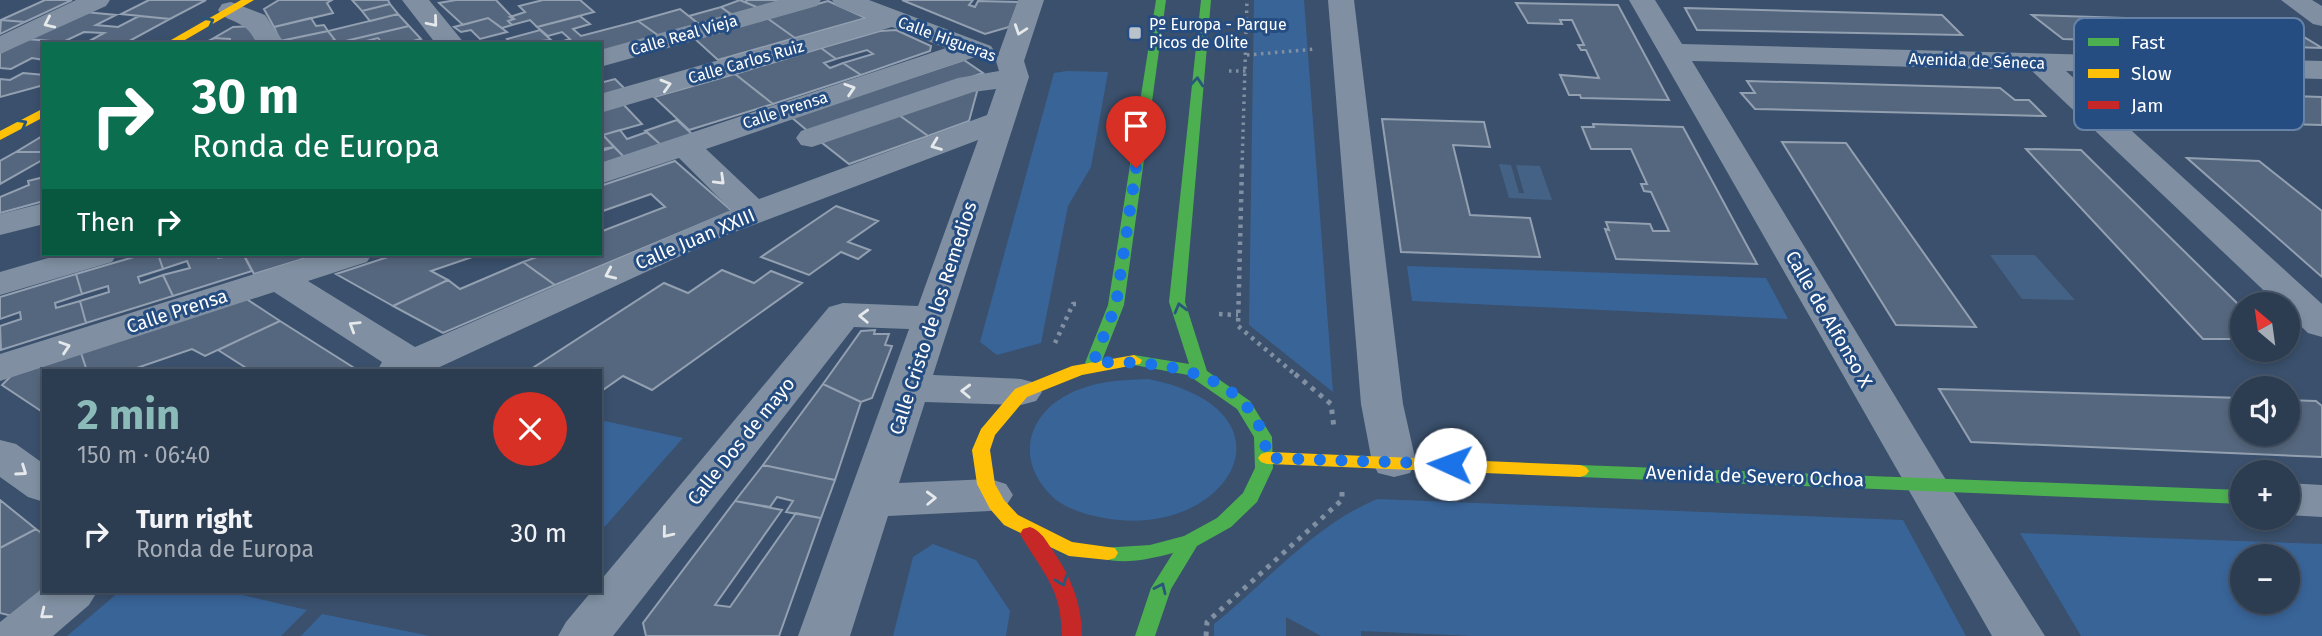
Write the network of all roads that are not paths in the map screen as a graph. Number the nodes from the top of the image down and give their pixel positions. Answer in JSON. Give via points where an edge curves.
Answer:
{"nodes":[{"id":1,"x":97,"y":0,"type":"edge"},
{"id":2,"x":415,"y":0,"type":"edge"},
{"id":3,"x":808,"y":0,"type":"edge"},
{"id":4,"x":845,"y":0,"type":"edge"},
{"id":5,"x":1031,"y":0,"type":"edge"},
{"id":6,"x":1161,"y":0,"type":"edge"},
{"id":7,"x":1206,"y":0,"type":"edge"},
{"id":8,"x":1341,"y":0,"type":"edge"},
{"id":9,"x":1642,"y":0,"type":"edge"},
{"id":10,"x":2294,"y":0,"type":"edge"},
{"id":11,"x":240,"y":5,"type":"edge"},
{"id":12,"x":2322,"y":18,"type":"edge"},
{"id":13,"x":892,"y":19,"type":"junction"},
{"id":14,"x":173,"y":42,"type":"edge"},
{"id":15,"x":270,"y":42,"type":"edge"},
{"id":16,"x":449,"y":42,"type":"edge"},
{"id":17,"x":0,"y":46,"type":"edge"},
{"id":18,"x":972,"y":49,"type":"junction"},
{"id":19,"x":1673,"y":52,"type":"junction"},
{"id":20,"x":602,"y":58,"type":"edge"},
{"id":21,"x":2040,"y":62,"type":"junction"},
{"id":22,"x":2074,"y":63,"type":"edge"},
{"id":23,"x":1012,"y":69,"type":"junction"},
{"id":24,"x":2304,"y":69,"type":"edge"},
{"id":25,"x":2322,"y":70,"type":"edge"},
{"id":26,"x":2074,"y":94,"type":"edge"},
{"id":27,"x":602,"y":103,"type":"edge"},
{"id":28,"x":42,"y":114,"type":"edge"},
{"id":29,"x":999,"y":121,"type":"junction"},
{"id":30,"x":2113,"y":130,"type":"edge"},
{"id":31,"x":0,"y":136,"type":"edge"},
{"id":32,"x":812,"y":138,"type":"dead end"},
{"id":33,"x":685,"y":146,"type":"junction"},
{"id":34,"x":602,"y":173,"type":"edge"},
{"id":35,"x":42,"y":214,"type":"edge"},
{"id":36,"x":755,"y":214,"type":"junction"},
{"id":37,"x":0,"y":225,"type":"edge"},
{"id":38,"x":92,"y":256,"type":"edge"},
{"id":39,"x":348,"y":256,"type":"edge"},
{"id":40,"x":277,"y":278,"type":"junction"},
{"id":41,"x":0,"y":284,"type":"edge"},
{"id":42,"x":932,"y":318,"type":"junction"},
{"id":43,"x":2322,"y":325,"type":"edge"},
{"id":44,"x":1093,"y":363,"type":"junction"},
{"id":45,"x":404,"y":367,"type":"edge"},
{"id":46,"x":0,"y":368,"type":"edge"},
{"id":47,"x":1200,"y":373,"type":"junction"},
{"id":48,"x":911,"y":388,"type":"junction"},
{"id":49,"x":1021,"y":392,"type":"junction"},
{"id":50,"x":0,"y":455,"type":"edge"},
{"id":51,"x":1267,"y":458,"type":"junction"},
{"id":52,"x":1394,"y":462,"type":"junction"},
{"id":53,"x":1925,"y":483,"type":"junction"},
{"id":54,"x":42,"y":485,"type":"edge"},
{"id":55,"x":990,"y":495,"type":"junction"},
{"id":56,"x":2230,"y":496,"type":"edge"},
{"id":57,"x":2300,"y":500,"type":"edge"},
{"id":58,"x":871,"y":501,"type":"junction"},
{"id":59,"x":2322,"y":501,"type":"edge"},
{"id":60,"x":1030,"y":534,"type":"junction"},
{"id":61,"x":1188,"y":545,"type":"junction"},
{"id":62,"x":71,"y":593,"type":"edge"},
{"id":63,"x":18,"y":636,"type":"edge"},
{"id":64,"x":583,"y":636,"type":"edge"},
{"id":65,"x":824,"y":636,"type":"edge"},
{"id":66,"x":1072,"y":636,"type":"edge"},
{"id":67,"x":1145,"y":636,"type":"edge"},
{"id":68,"x":2019,"y":636,"type":"edge"}],
"edges":[{"from":1,"to":17,"type":"street","one_way":true},
{"from":2,"to":16,"type":"street","one_way":true},
{"from":3,"to":20,"type":"street","name":"Calle Real Vieja"},
{"from":4,"to":13,"type":"street","name":"Calle Higueras"},
{"from":5,"to":23,"type":"street","name":"Calle Cristo de los Remedios","one_way":true},
{"from":6,"to":44,"type":"main road","via":[[1116,305]]},
{"from":47,"to":7,"type":"main road","one_way":true,"via":[[1177,302]]},
{"from":8,"to":52,"type":"street","via":[[1382,404]]},
{"from":9,"to":19,"type":"street","name":"Calle de Alfonso X"},
{"from":10,"to":12,"type":"street"},
{"from":14,"to":11,"type":"main road","one_way":true},
{"from":11,"to":15,"type":"street","via":[[263,25]]},
{"from":13,"to":18,"type":"street","name":"Calle Higueras"},
{"from":27,"to":13,"type":"street","name":"Calle Carlos Ruiz","one_way":true},
{"from":18,"to":23,"type":"street","name":"Calle Higueras"},
{"from":33,"to":18,"type":"street","name":"Calle Prensa","one_way":true},
{"from":19,"to":21,"type":"street","name":"Avenida de Séneca"},
{"from":19,"to":53,"type":"street","name":"Calle de Alfonso X"},
{"from":21,"to":22,"type":"street","name":"Avenida de Séneca"},
{"from":21,"to":26,"type":"street"},
{"from":23,"to":29,"type":"street","name":"Calle Cristo de los Remedios"},
{"from":23,"to":32,"type":"street"},
{"from":24,"to":25,"type":"street","name":"Avenida de Séneca"},
{"from":31,"to":28,"type":"main road","one_way":true},
{"from":29,"to":36,"type":"street","name":"Calle Juan XXIII","one_way":true},
{"from":29,"to":42,"type":"street","name":"Calle Cristo de los Remedios"},
{"from":30,"to":43,"type":"street"},
{"from":33,"to":34,"type":"street","name":"Calle Prensa"},
{"from":33,"to":36,"type":"street","one_way":true},
{"from":35,"to":37,"type":"street"},
{"from":36,"to":45,"type":"street","name":"Calle Juan XXIII","one_way":true},
{"from":38,"to":41,"type":"street"},
{"from":39,"to":40,"type":"street","name":"Calle Prensa"},
{"from":45,"to":40,"type":"street","one_way":true},
{"from":46,"to":40,"type":"street","name":"Calle Prensa","one_way":true},
{"from":42,"to":48,"type":"street","name":"Calle Cristo de los Remedios"},
{"from":42,"to":64,"type":"street","name":"Calle Dos de mayo","one_way":true,"via":[[844,315]]},
{"from":44,"to":47,"type":"main road","via":[[1135,360]]},
{"from":44,"to":49,"type":"main road"},
{"from":47,"to":51,"type":"main road","via":[[1237,396],[1256,418],[1266,441]]},
{"from":49,"to":48,"type":"street","one_way":true},
{"from":48,"to":58,"type":"street","name":"Calle Cristo de los Remedios"},
{"from":49,"to":55,"type":"main road","via":[[984,439],[981,462]]},
{"from":50,"to":54,"type":"street","one_way":true},
{"from":51,"to":52,"type":"main road","name":"Avenida de Severo Ochoa"},
{"from":51,"to":61,"type":"main road","via":[[1261,485],[1238,516]]},
{"from":52,"to":53,"type":"main road","name":"Avenida de Severo Ochoa"},
{"from":53,"to":56,"type":"main road","name":"Avenida de Severo Ochoa"},
{"from":53,"to":68,"type":"street","name":"Calle de Alfonso X"},
{"from":58,"to":55,"type":"street","one_way":true},
{"from":55,"to":60,"type":"main road","via":[[1005,516]]},
{"from":57,"to":59,"type":"street"},
{"from":58,"to":65,"type":"street","name":"Calle Cristo de los Remedios"},
{"from":60,"to":61,"type":"main road","via":[[1077,552],[1110,556],[1153,554]]},
{"from":60,"to":66,"type":"main road","one_way":true,"via":[[1061,574],[1074,618]]},
{"from":67,"to":61,"type":"main road","one_way":true,"via":[[1147,618],[1168,573]]},
{"from":62,"to":63,"type":"street","one_way":true}]}
